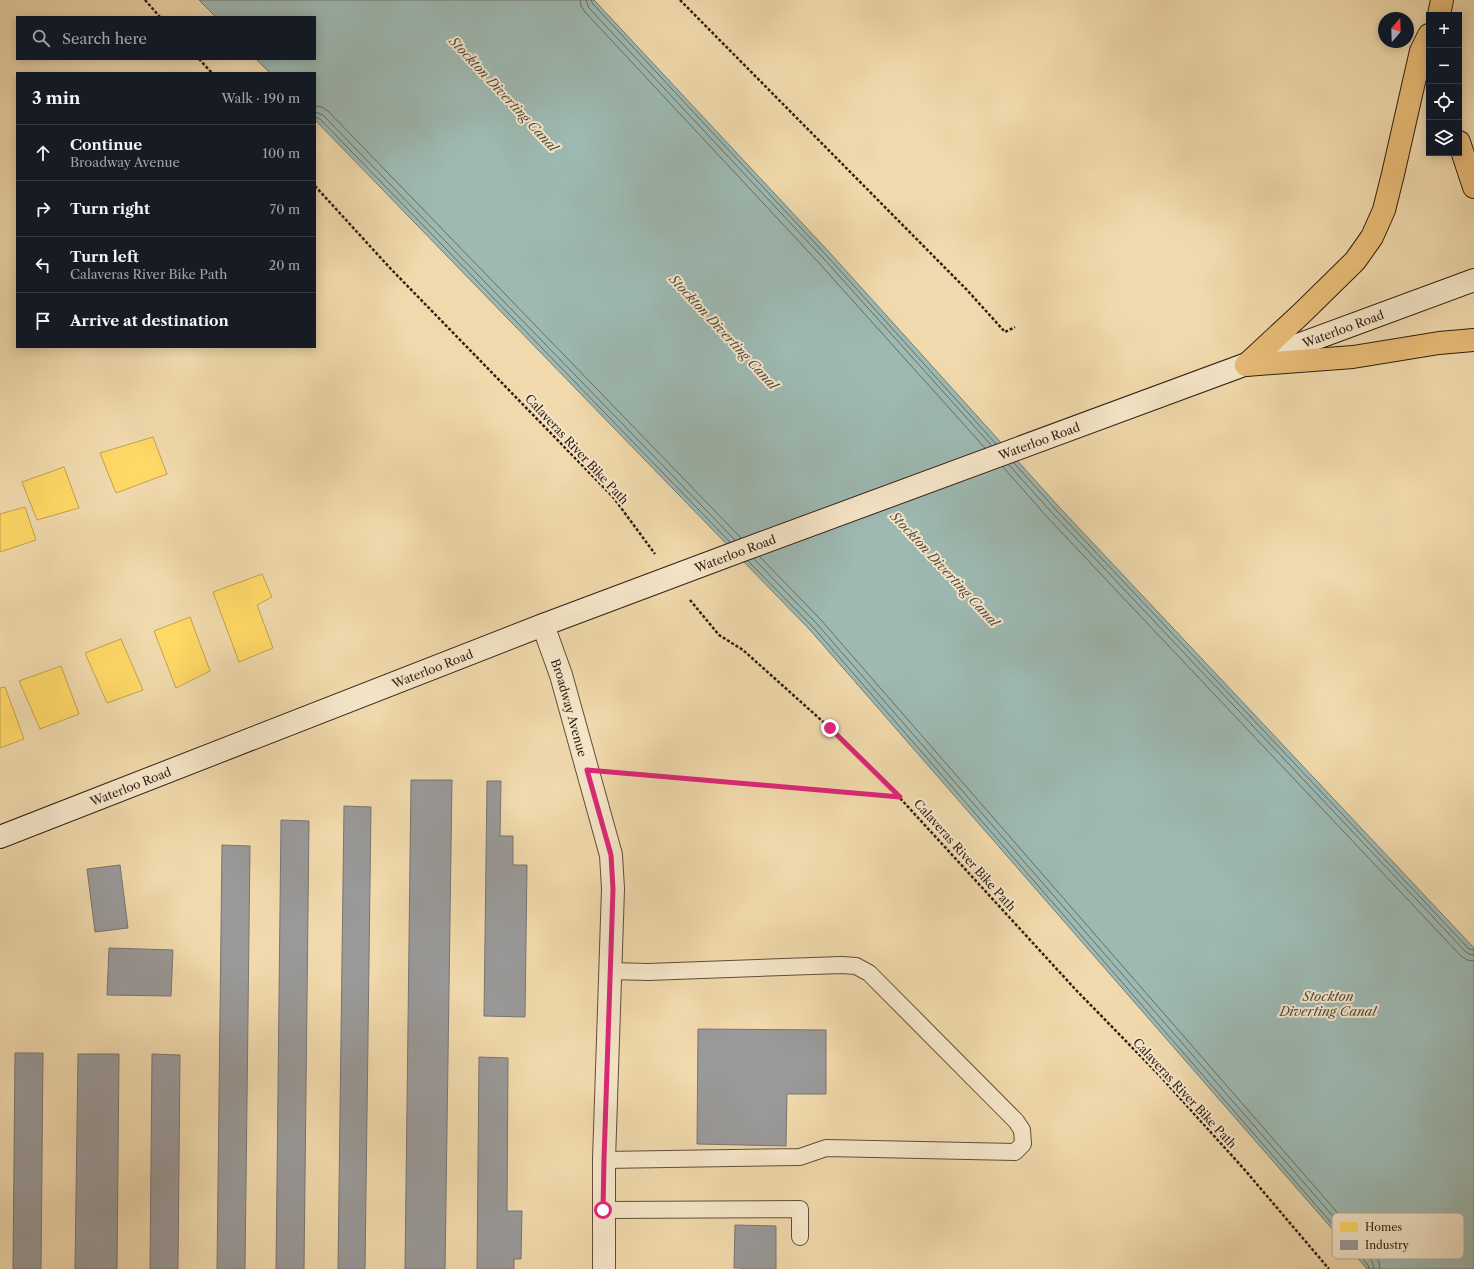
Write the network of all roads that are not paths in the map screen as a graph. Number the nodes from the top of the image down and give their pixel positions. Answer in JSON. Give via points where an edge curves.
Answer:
{"nodes":[{"id":1,"x":1442,"y":0,"type":"edge"},
{"id":2,"x":1440,"y":12,"type":"edge"},
{"id":3,"x":1426,"y":41,"type":"edge"},
{"id":4,"x":1462,"y":151,"type":"edge"},
{"id":5,"x":1474,"y":187,"type":"edge"},
{"id":6,"x":1474,"y":280,"type":"edge"},
{"id":7,"x":1474,"y":340,"type":"edge"},
{"id":8,"x":1246,"y":365,"type":"junction"},
{"id":9,"x":543,"y":625,"type":"junction"},
{"id":10,"x":0,"y":837,"type":"edge"},
{"id":11,"x":610,"y":971,"type":"junction"},
{"id":12,"x":604,"y":1160,"type":"junction"},
{"id":13,"x":603,"y":1210,"type":"junction"},
{"id":14,"x":800,"y":1237,"type":"dead end"},
{"id":15,"x":604,"y":1269,"type":"edge"}],
"edges":[{"from":1,"to":2,"type":"highway"},
{"from":3,"to":8,"type":"highway","via":[[1421,51],[1384,210],[1372,237],[1355,261]]},
{"from":4,"to":5,"type":"highway"},
{"from":6,"to":8,"type":"main road","name":"Waterloo Road"},
{"from":7,"to":8,"type":"highway","via":[[1353,357]]},
{"from":8,"to":9,"type":"main road","name":"Waterloo Road"},
{"from":9,"to":10,"type":"main road","name":"Waterloo Road"},
{"from":9,"to":11,"type":"main road","name":"Broadway Avenue","via":[[561,675],[611,855],[613,889]]},
{"from":11,"to":12,"type":"main road","name":"Broadway Avenue"},
{"from":11,"to":12,"type":"lane","via":[[856,966],[868,973],[1016,1121],[1022,1130],[1023,1144],[1015,1152],[826,1148],[800,1157]]},
{"from":12,"to":13,"type":"main road","name":"Broadway Avenue"},
{"from":13,"to":14,"type":"lane","via":[[800,1209]]},
{"from":13,"to":15,"type":"main road","name":"Broadway Avenue"}]}
